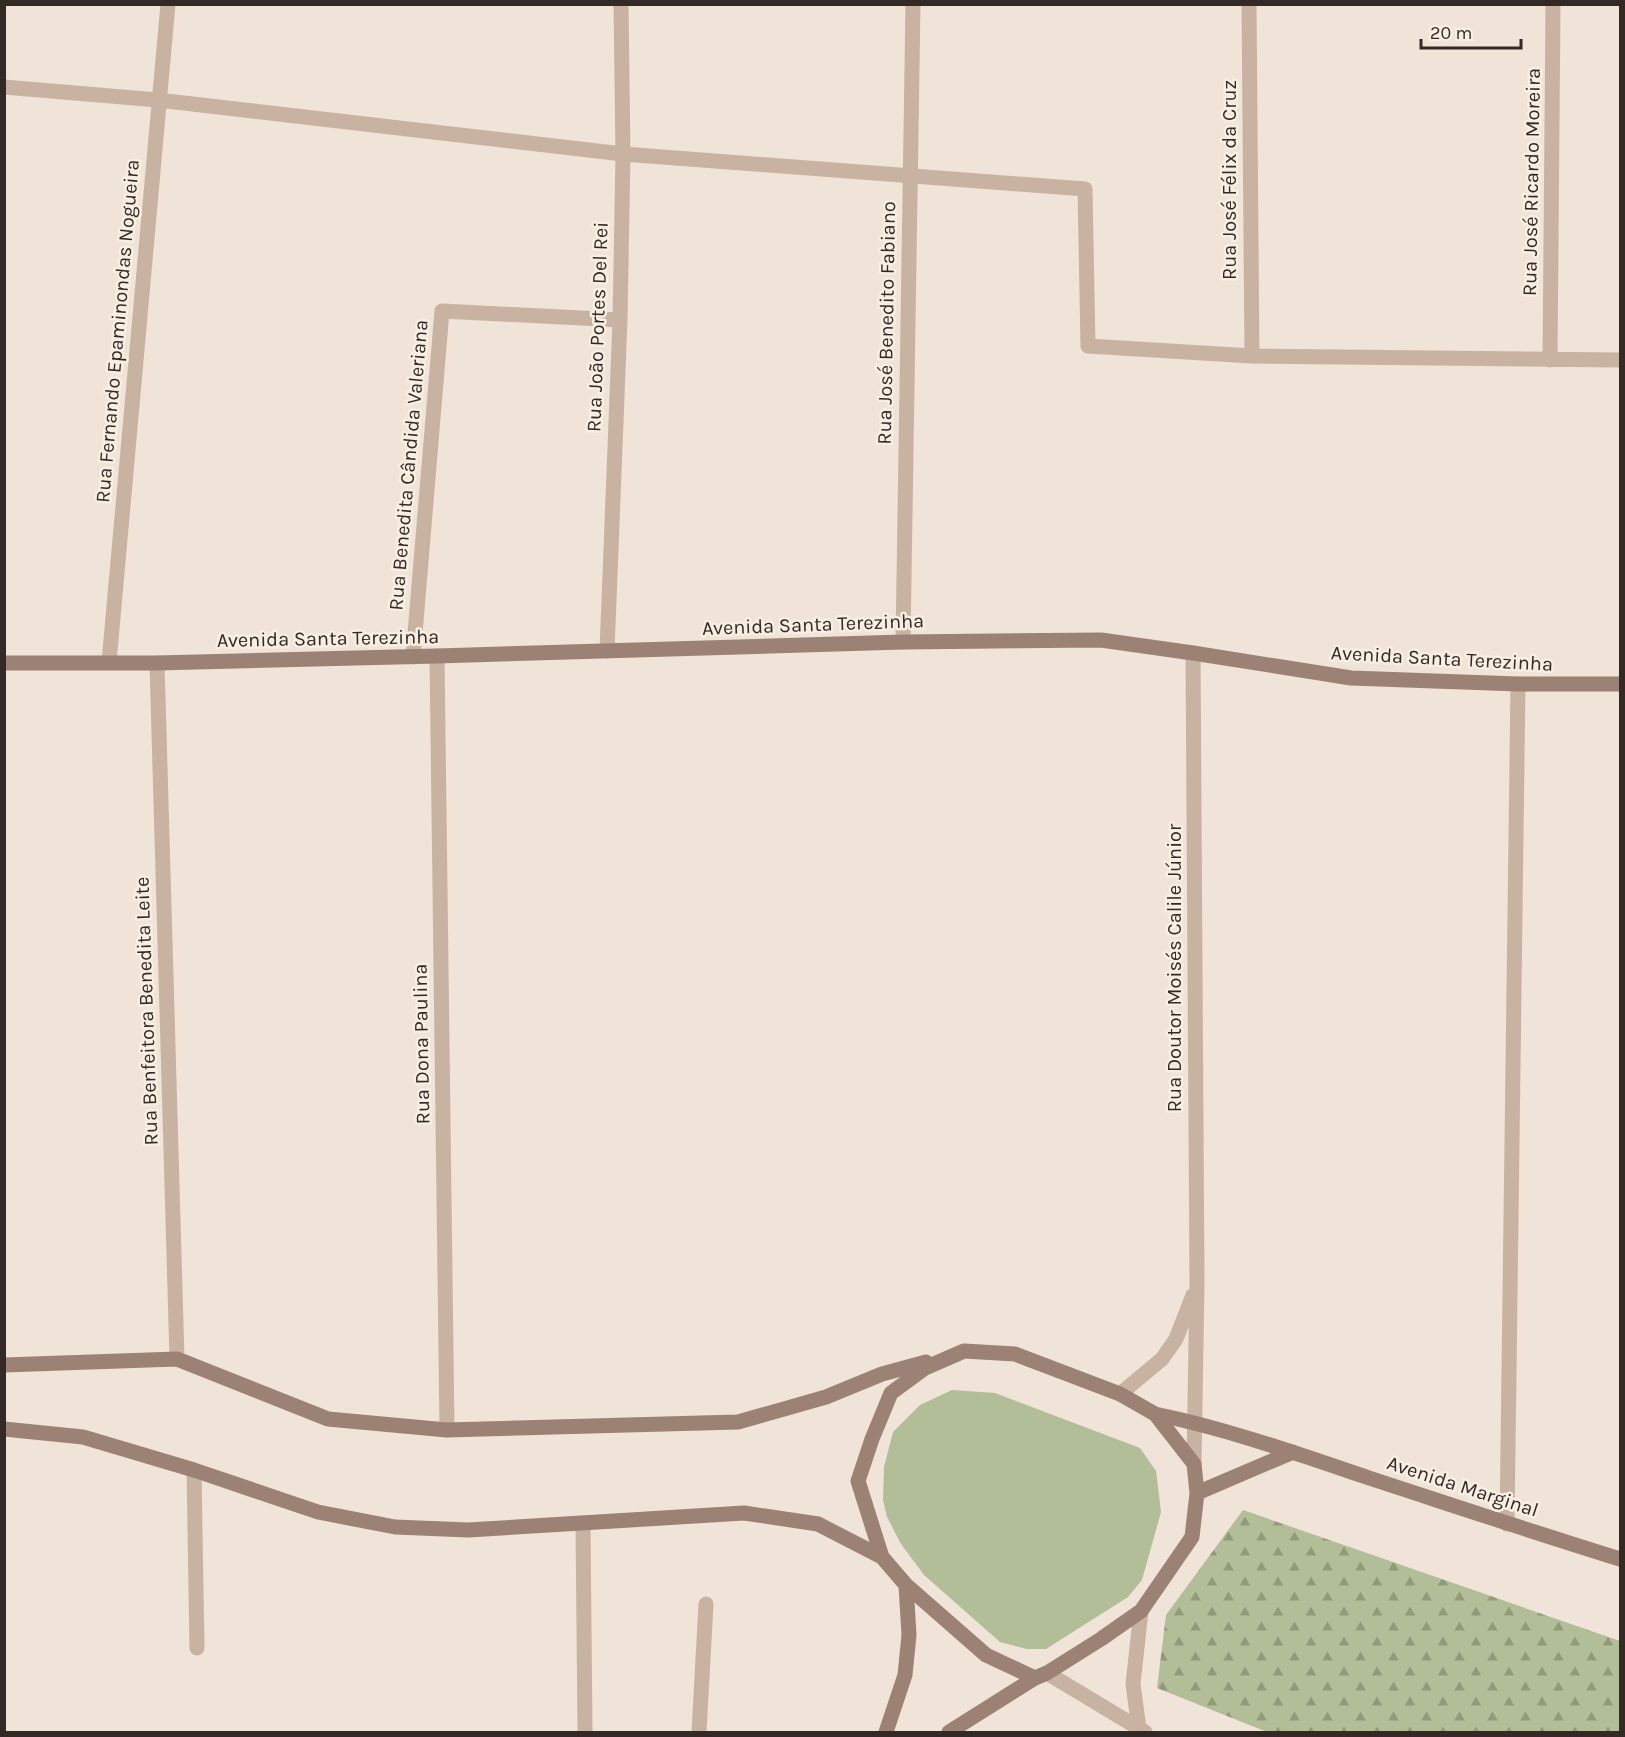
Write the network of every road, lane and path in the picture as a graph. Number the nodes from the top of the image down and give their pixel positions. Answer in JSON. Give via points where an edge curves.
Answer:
{"nodes":[{"id":1,"x":168,"y":4,"type":"edge"},
{"id":2,"x":621,"y":4,"type":"edge"},
{"id":3,"x":913,"y":4,"type":"edge"},
{"id":4,"x":1249,"y":4,"type":"edge"},
{"id":5,"x":1553,"y":4,"type":"edge"},
{"id":6,"x":4,"y":87,"type":"edge"},
{"id":7,"x":158,"y":100,"type":"junction"},
{"id":8,"x":623,"y":154,"type":"junction"},
{"id":9,"x":909,"y":177,"type":"junction"},
{"id":10,"x":620,"y":320,"type":"junction"},
{"id":11,"x":1252,"y":356,"type":"junction"},
{"id":12,"x":1550,"y":360,"type":"junction"},
{"id":13,"x":1620,"y":360,"type":"edge"},
{"id":14,"x":903,"y":642,"type":"junction"},
{"id":15,"x":607,"y":651,"type":"junction"},
{"id":16,"x":1193,"y":652,"type":"junction"},
{"id":17,"x":437,"y":656,"type":"junction"},
{"id":18,"x":413,"y":657,"type":"junction"},
{"id":19,"x":109,"y":662,"type":"junction"},
{"id":20,"x":4,"y":663,"type":"edge"},
{"id":21,"x":157,"y":663,"type":"junction"},
{"id":22,"x":1518,"y":684,"type":"junction"},
{"id":23,"x":1620,"y":684,"type":"edge"},
{"id":24,"x":1197,"y":1283,"type":"junction"},
{"id":25,"x":964,"y":1351,"type":"junction"},
{"id":26,"x":177,"y":1359,"type":"junction"},
{"id":27,"x":6,"y":1363,"type":"edge"},
{"id":28,"x":1120,"y":1394,"type":"junction"},
{"id":29,"x":1155,"y":1414,"type":"junction"},
{"id":30,"x":1194,"y":1422,"type":"junction"},
{"id":31,"x":4,"y":1429,"type":"edge"},
{"id":32,"x":447,"y":1430,"type":"junction"},
{"id":33,"x":1293,"y":1452,"type":"junction"},
{"id":34,"x":1194,"y":1464,"type":"junction"},
{"id":35,"x":194,"y":1470,"type":"junction"},
{"id":36,"x":1197,"y":1493,"type":"junction"},
{"id":37,"x":583,"y":1523,"type":"junction"},
{"id":38,"x":1507,"y":1524,"type":"junction"},
{"id":39,"x":882,"y":1557,"type":"junction"},
{"id":40,"x":1620,"y":1558,"type":"edge"},
{"id":41,"x":906,"y":1585,"type":"junction"},
{"id":42,"x":706,"y":1604,"type":"dead end"},
{"id":43,"x":1141,"y":1611,"type":"junction"},
{"id":44,"x":197,"y":1648,"type":"dead end"},
{"id":45,"x":1041,"y":1676,"type":"junction"},
{"id":46,"x":1143,"y":1731,"type":"edge"},
{"id":47,"x":585,"y":1732,"type":"edge"},
{"id":48,"x":699,"y":1732,"type":"edge"},
{"id":49,"x":886,"y":1732,"type":"edge"},
{"id":50,"x":949,"y":1732,"type":"edge"}],
"edges":[{"from":1,"to":7,"type":"street","name":"Rua Fernando Epaminondas Nogueira"},
{"from":2,"to":8,"type":"street","name":"Rua João Portes Del Rei"},
{"from":3,"to":9,"type":"street","name":"Rua José Benedito Fabiano"},
{"from":4,"to":11,"type":"street","name":"Rua José Félix da Cruz"},
{"from":5,"to":12,"type":"street","name":"Rua José Ricardo Moreira"},
{"from":6,"to":7,"type":"street"},
{"from":7,"to":8,"type":"street"},
{"from":7,"to":19,"type":"street","name":"Rua Fernando Epaminondas Nogueira"},
{"from":8,"to":9,"type":"street"},
{"from":8,"to":10,"type":"street","name":"Rua João Portes Del Rei"},
{"from":9,"to":11,"type":"street","via":[[1085,189],[1088,345]]},
{"from":9,"to":14,"type":"street","name":"Rua José Benedito Fabiano"},
{"from":10,"to":15,"type":"street","name":"Rua João Portes Del Rei"},
{"from":10,"to":18,"type":"street","name":"Rua Benedita Cândida Valeriana","via":[[442,311]]},
{"from":11,"to":12,"type":"street"},
{"from":12,"to":13,"type":"street"},
{"from":14,"to":15,"type":"street","name":"Avenida Santa Terezinha"},
{"from":14,"to":16,"type":"street","name":"Avenida Santa Terezinha","via":[[1101,640]]},
{"from":15,"to":17,"type":"street","name":"Avenida Santa Terezinha"},
{"from":16,"to":22,"type":"street","name":"Avenida Santa Terezinha","via":[[1351,678]]},
{"from":16,"to":24,"type":"street","name":"Rua Doutor Moisés Calile Júnior"},
{"from":17,"to":18,"type":"street","name":"Avenida Santa Terezinha"},
{"from":17,"to":32,"type":"street","name":"Rua Dona Paulina"},
{"from":18,"to":21,"type":"street","name":"Avenida Santa Terezinha"},
{"from":19,"to":20,"type":"street","name":"Avenida Santa Terezinha"},
{"from":19,"to":21,"type":"street","name":"Avenida Santa Terezinha"},
{"from":21,"to":26,"type":"street","name":"Rua Benfeitora Benedita Leite"},
{"from":22,"to":23,"type":"street","name":"Avenida Santa Terezinha"},
{"from":22,"to":38,"type":"street"},
{"from":24,"to":28,"type":"street","name":"Rua Doutor Moisés Calile Júnior","via":[[1176,1339],[1162,1359]]},
{"from":24,"to":30,"type":"street","name":"Rua Doutor Moisés Calile Júnior"},
{"from":25,"to":28,"type":"street","via":[[1015,1354]]},
{"from":25,"to":32,"type":"street","via":[[738,1422]]},
{"from":25,"to":39,"type":"street","via":[[925,1368],[891,1393],[872,1439],[858,1481]]},
{"from":26,"to":27,"type":"street"},
{"from":26,"to":32,"type":"street","via":[[328,1419]]},
{"from":28,"to":29,"type":"street"},
{"from":29,"to":30,"type":"street","name":"Avenida Marginal"},
{"from":29,"to":34,"type":"street"},
{"from":30,"to":33,"type":"street","name":"Avenida Marginal"},
{"from":30,"to":34,"type":"street","name":"Rua Doutor Moisés Calile Júnior"},
{"from":31,"to":35,"type":"street","via":[[83,1437]]},
{"from":33,"to":36,"type":"street"},
{"from":33,"to":38,"type":"street","name":"Avenida Marginal"},
{"from":34,"to":36,"type":"street"},
{"from":35,"to":37,"type":"street","via":[[318,1512],[395,1527],[468,1530]]},
{"from":35,"to":44,"type":"street"},
{"from":36,"to":43,"type":"street","via":[[1192,1538]]},
{"from":37,"to":39,"type":"street","via":[[744,1513],[818,1524]]},
{"from":37,"to":47,"type":"street"},
{"from":38,"to":40,"type":"street","name":"Avenida Marginal"},
{"from":39,"to":41,"type":"street"},
{"from":41,"to":45,"type":"street","via":[[986,1655]]},
{"from":41,"to":49,"type":"street","via":[[909,1635],[905,1675]]},
{"from":42,"to":48,"type":"street"},
{"from":43,"to":45,"type":"street"},
{"from":43,"to":46,"type":"street","via":[[1133,1684]]},
{"from":45,"to":46,"type":"street"},
{"from":45,"to":50,"type":"street"}]}
